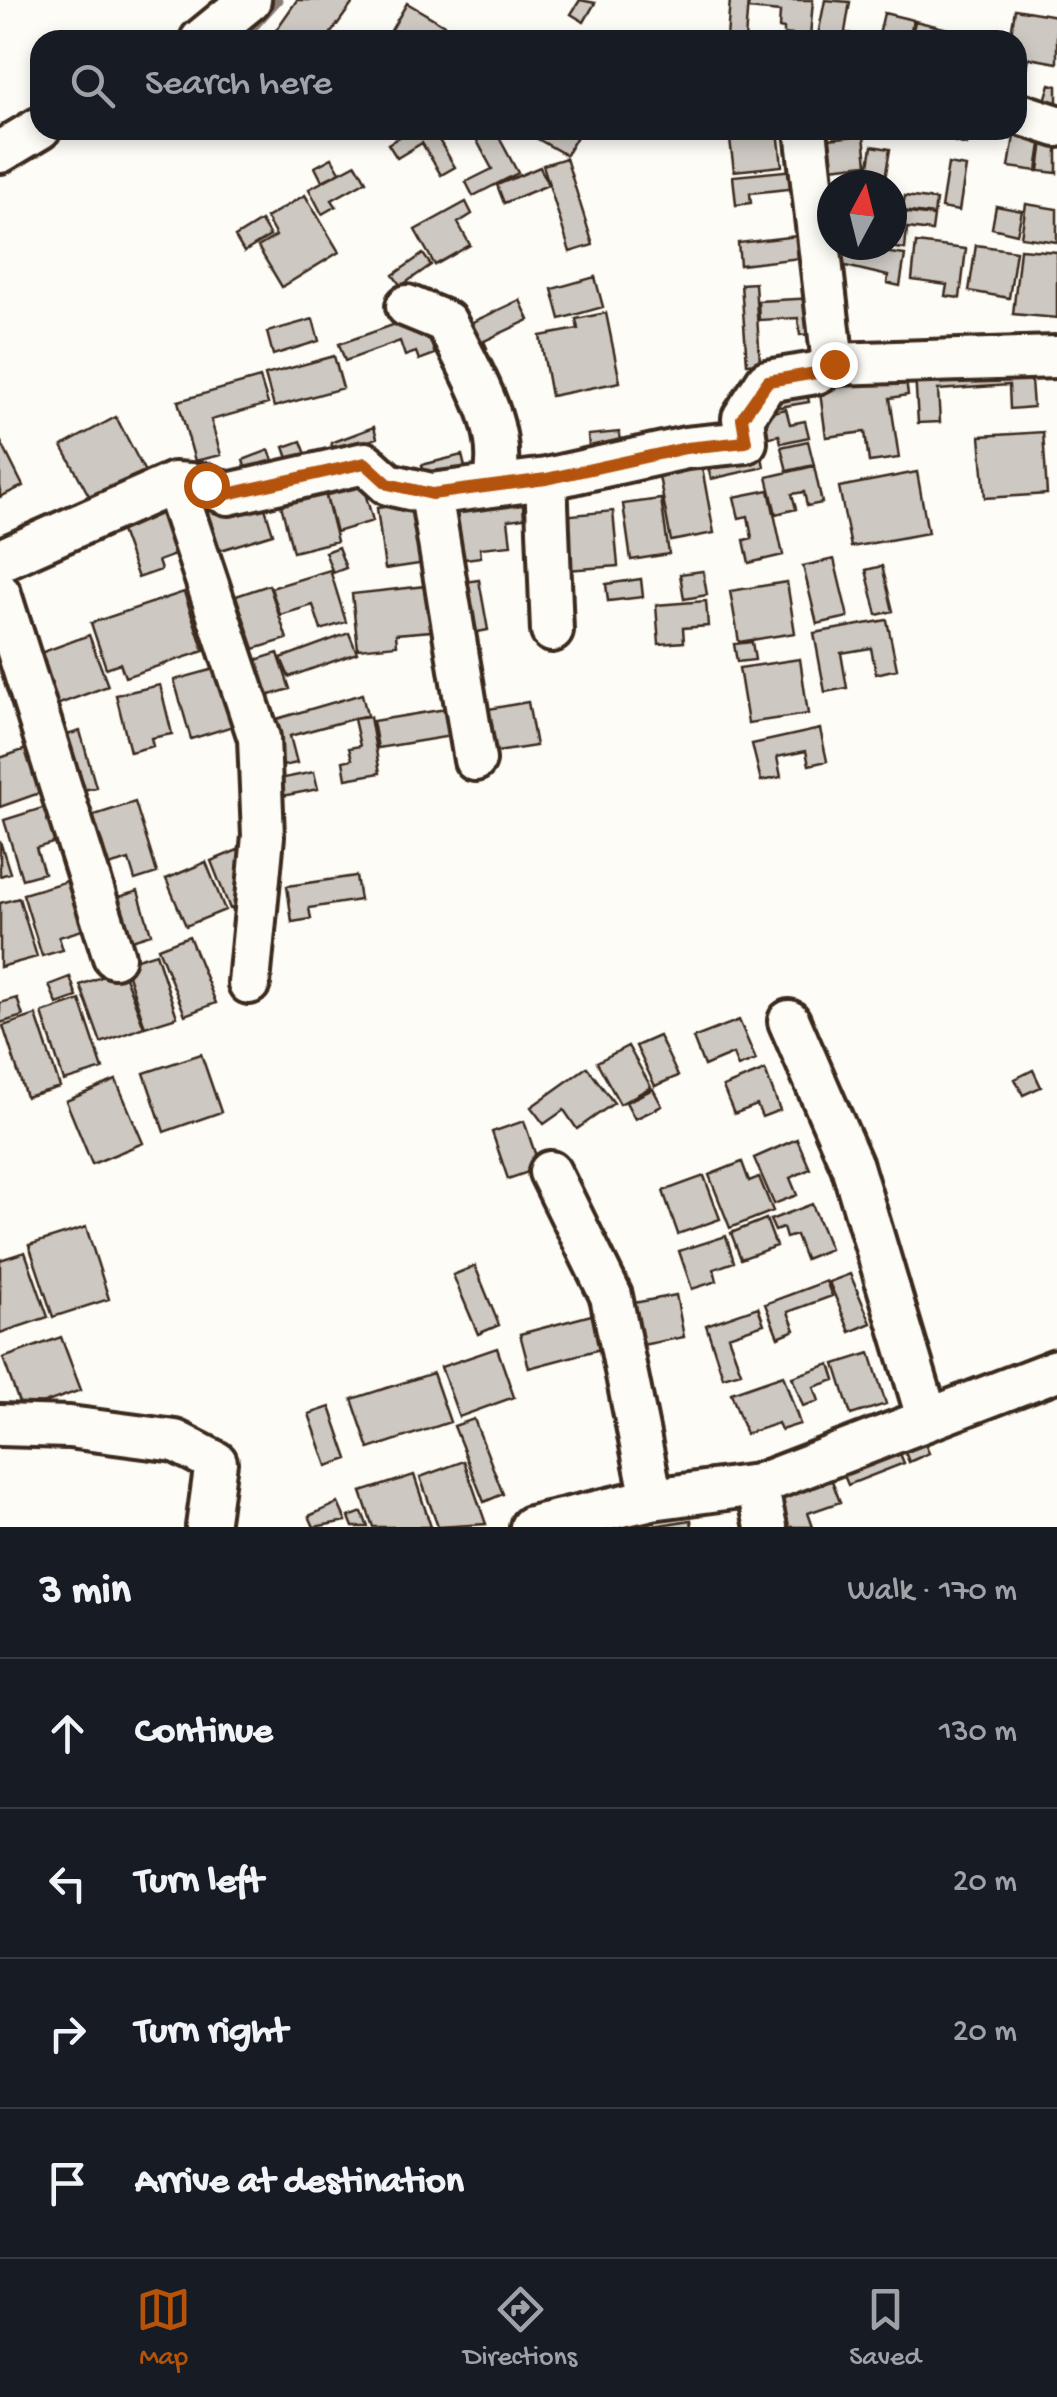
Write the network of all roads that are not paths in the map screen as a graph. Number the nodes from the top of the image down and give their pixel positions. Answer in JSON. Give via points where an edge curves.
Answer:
{"nodes":[{"id":1,"x":250,"y":0,"type":"edge"},
{"id":2,"x":213,"y":30,"type":"edge"},
{"id":3,"x":1027,"y":116,"type":"edge"},
{"id":4,"x":1057,"y":126,"type":"edge"},
{"id":5,"x":30,"y":134,"type":"edge"},
{"id":6,"x":807,"y":140,"type":"edge"},
{"id":7,"x":0,"y":152,"type":"edge"},
{"id":8,"x":407,"y":306,"type":"dead end"},
{"id":9,"x":1057,"y":358,"type":"edge"},
{"id":10,"x":834,"y":364,"type":"junction"},
{"id":11,"x":546,"y":479,"type":"junction"},
{"id":12,"x":174,"y":483,"type":"junction"},
{"id":13,"x":494,"y":483,"type":"junction"},
{"id":14,"x":432,"y":494,"type":"junction"},
{"id":15,"x":0,"y":560,"type":"edge"},
{"id":16,"x":0,"y":594,"type":"edge"},
{"id":17,"x":552,"y":631,"type":"dead end"},
{"id":18,"x":476,"y":760,"type":"dead end"},
{"id":19,"x":114,"y":957,"type":"dead end"},
{"id":20,"x":249,"y":983,"type":"dead end"},
{"id":21,"x":789,"y":1021,"type":"dead end"},
{"id":22,"x":550,"y":1172,"type":"dead end"},
{"id":23,"x":1057,"y":1370,"type":"edge"},
{"id":24,"x":927,"y":1417,"type":"junction"},
{"id":25,"x":0,"y":1425,"type":"edge"},
{"id":26,"x":756,"y":1485,"type":"junction"},
{"id":27,"x":652,"y":1499,"type":"junction"},
{"id":28,"x":207,"y":1527,"type":"edge"},
{"id":29,"x":531,"y":1527,"type":"edge"},
{"id":30,"x":766,"y":1527,"type":"edge"}],
"edges":[{"from":1,"to":2,"type":"street"},
{"from":3,"to":4,"type":"street"},
{"from":5,"to":7,"type":"street"},
{"from":6,"to":10,"type":"street"},
{"from":8,"to":13,"type":"street","via":[[446,322],[467,364],[498,440]]},
{"from":9,"to":10,"type":"street"},
{"from":10,"to":11,"type":"street","via":[[768,381],[742,418],[746,442],[686,448]]},
{"from":11,"to":13,"type":"street"},
{"from":11,"to":17,"type":"street"},
{"from":12,"to":14,"type":"street","via":[[228,494],[365,463],[388,484]]},
{"from":12,"to":15,"type":"street"},
{"from":12,"to":20,"type":"street","via":[[259,738],[263,836]]},
{"from":13,"to":14,"type":"street"},
{"from":14,"to":18,"type":"street"},
{"from":16,"to":19,"type":"street"},
{"from":21,"to":24,"type":"street","via":[[852,1166]]},
{"from":22,"to":27,"type":"street","via":[[610,1296]]},
{"from":23,"to":24,"type":"street"},
{"from":24,"to":26,"type":"street"},
{"from":25,"to":28,"type":"street","via":[[176,1440],[216,1462]]},
{"from":26,"to":27,"type":"street"},
{"from":26,"to":30,"type":"street"},
{"from":27,"to":29,"type":"street"}]}
